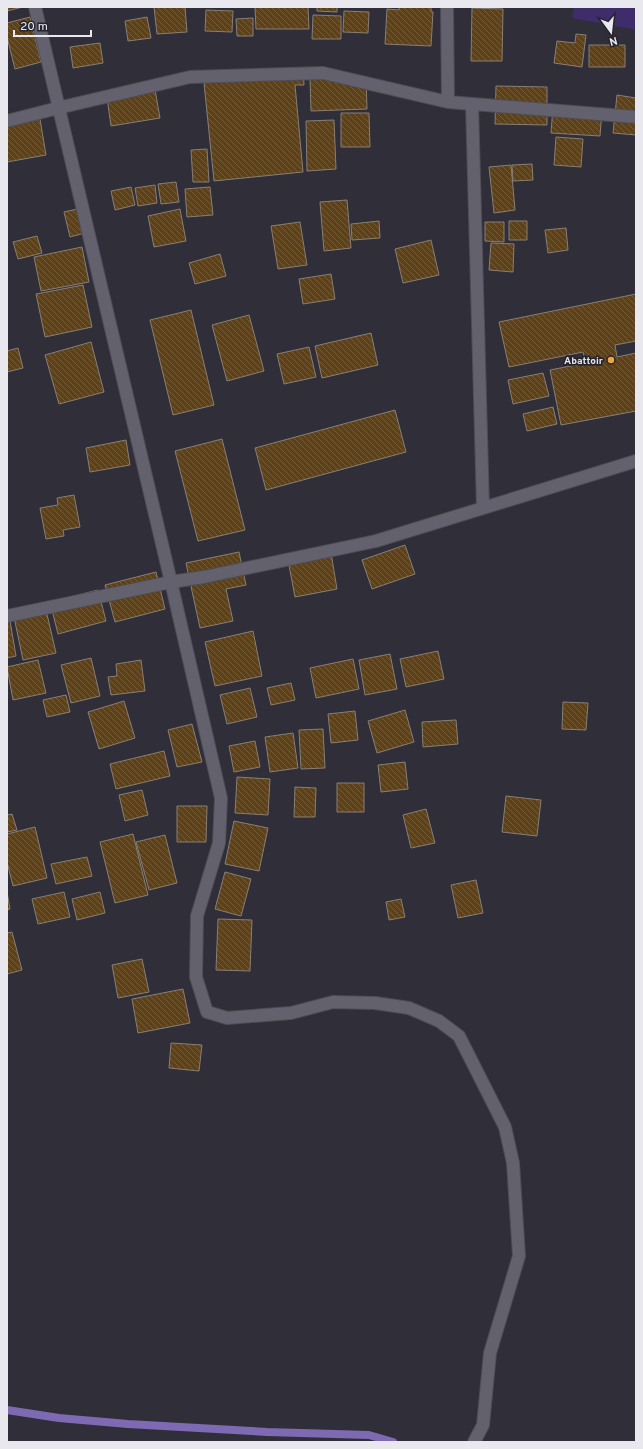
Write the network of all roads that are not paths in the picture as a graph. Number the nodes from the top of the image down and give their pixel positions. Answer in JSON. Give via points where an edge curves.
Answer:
{"nodes":[{"id":1,"x":35,"y":7,"type":"edge"},
{"id":2,"x":447,"y":7,"type":"edge"},
{"id":3,"x":448,"y":102,"type":"junction"},
{"id":4,"x":472,"y":104,"type":"junction"},
{"id":5,"x":58,"y":108,"type":"junction"},
{"id":6,"x":636,"y":117,"type":"edge"},
{"id":7,"x":7,"y":121,"type":"edge"},
{"id":8,"x":636,"y":461,"type":"edge"},
{"id":9,"x":482,"y":508,"type":"junction"},
{"id":10,"x":170,"y":582,"type":"junction"},
{"id":11,"x":7,"y":616,"type":"edge"},
{"id":12,"x":474,"y":1442,"type":"edge"}],
"edges":[{"from":1,"to":5,"type":"street"},
{"from":2,"to":3,"type":"street"},
{"from":3,"to":4,"type":"street"},
{"from":3,"to":5,"type":"street","via":[[323,74],[190,77]]},
{"from":4,"to":6,"type":"street"},
{"from":4,"to":9,"type":"street"},
{"from":5,"to":7,"type":"street"},
{"from":5,"to":10,"type":"street"},
{"from":8,"to":9,"type":"street"},
{"from":9,"to":10,"type":"street","via":[[376,542]]},
{"from":10,"to":11,"type":"street"},
{"from":10,"to":12,"type":"street","via":[[221,798],[219,843],[197,916],[196,977],[207,1012],[227,1018],[291,1013],[333,1002],[375,1003],[409,1008],[439,1021],[459,1036],[505,1127],[513,1163],[519,1256],[490,1353],[483,1425]]}]}
